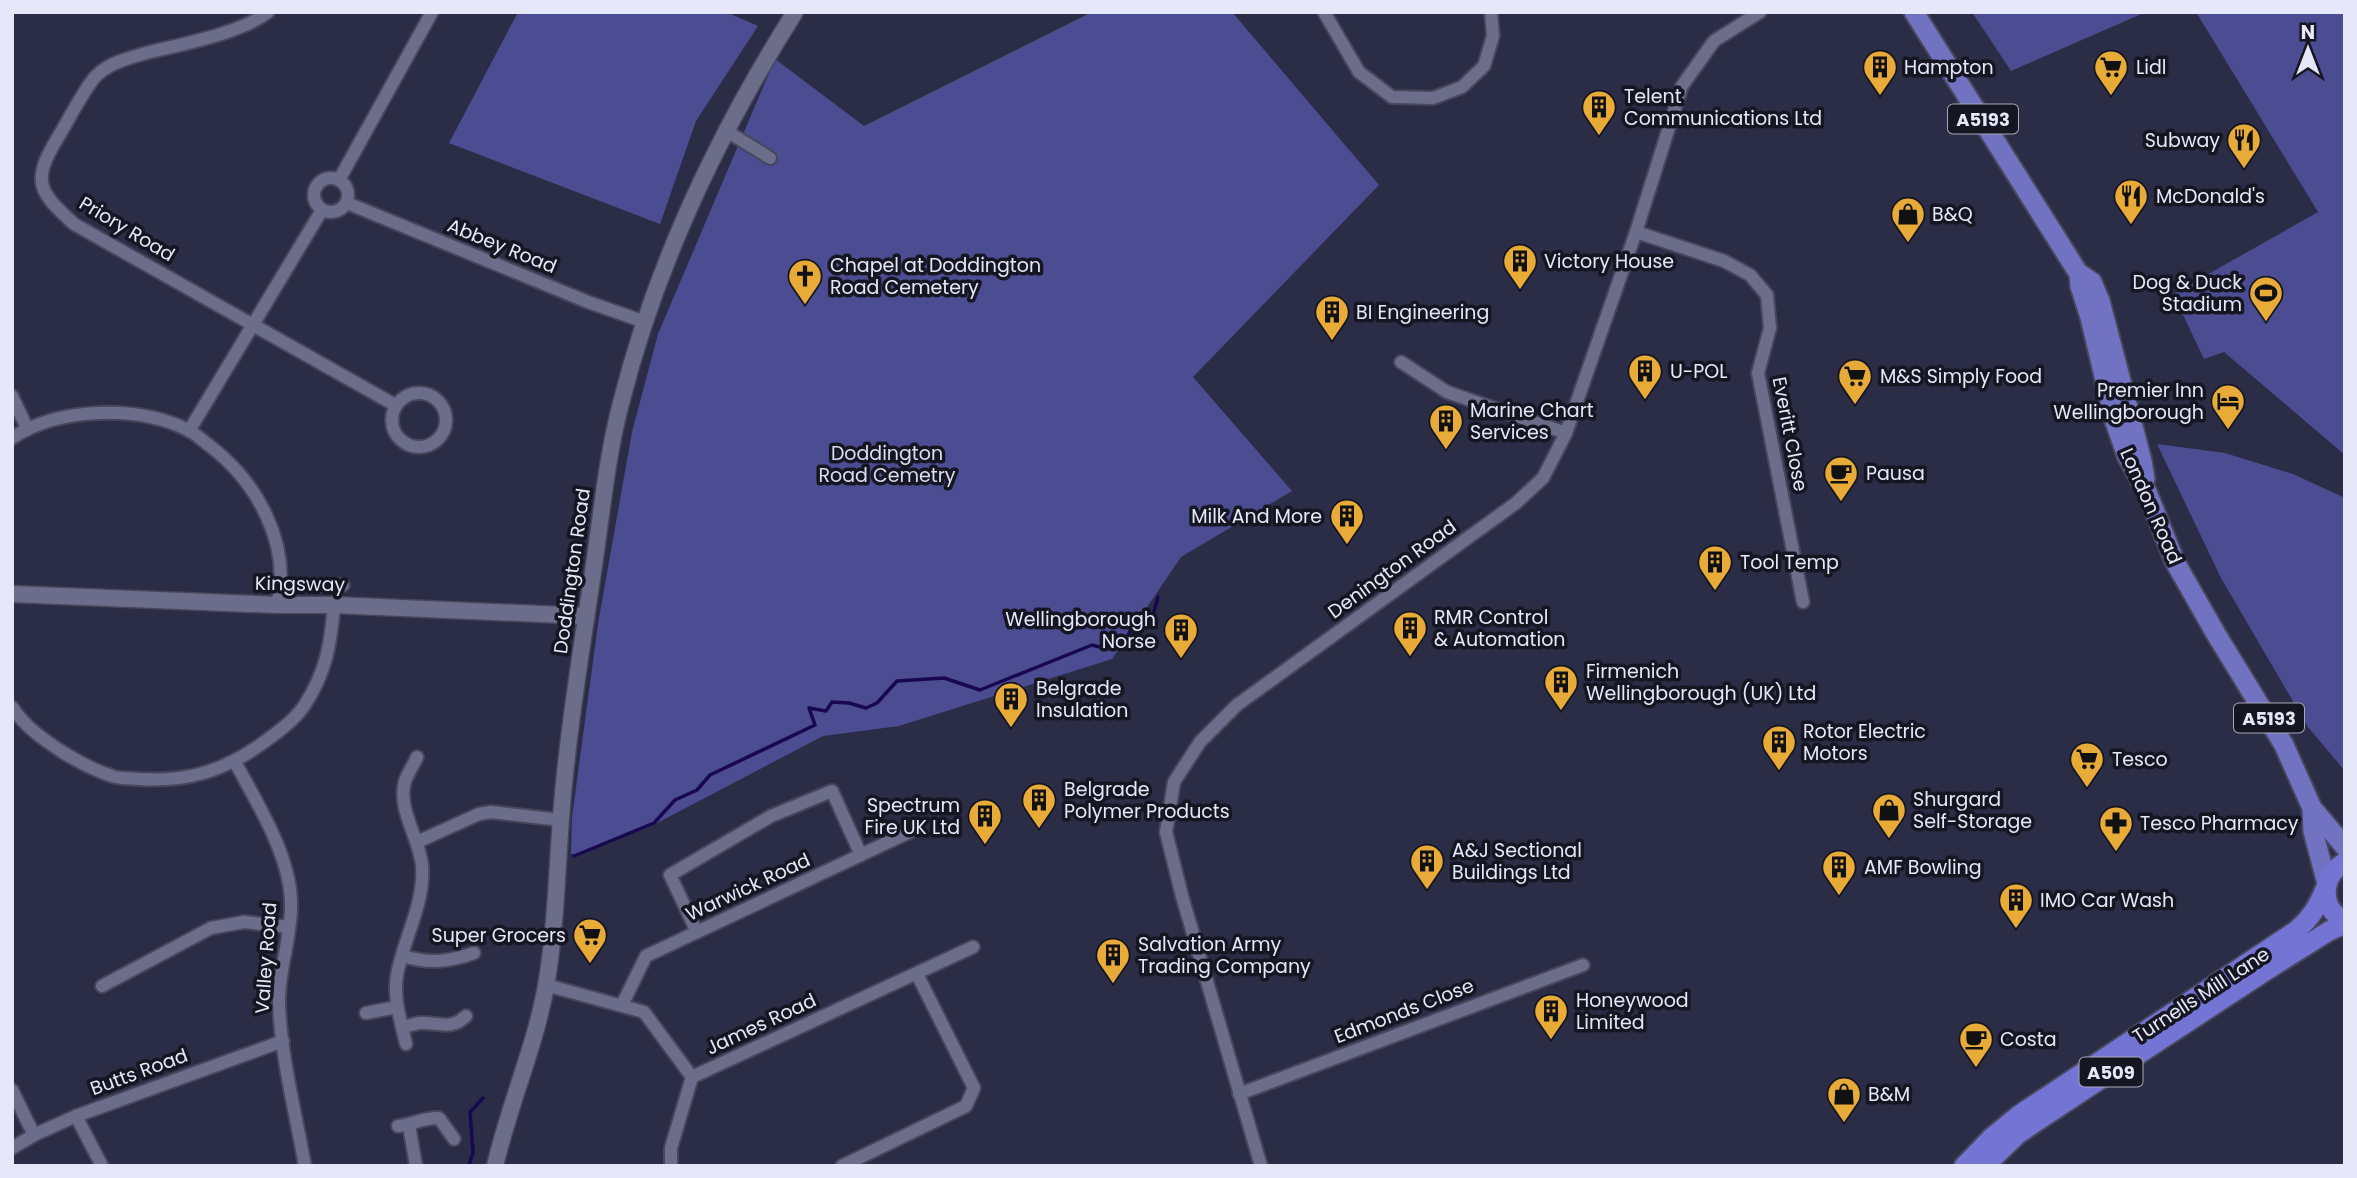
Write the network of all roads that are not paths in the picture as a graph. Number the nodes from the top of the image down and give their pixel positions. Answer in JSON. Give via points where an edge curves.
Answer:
{"nodes":[{"id":1,"x":268,"y":12,"type":"edge"},
{"id":2,"x":432,"y":12,"type":"edge"},
{"id":3,"x":795,"y":12,"type":"edge"},
{"id":4,"x":1324,"y":12,"type":"edge"},
{"id":5,"x":1491,"y":12,"type":"edge"},
{"id":6,"x":1760,"y":12,"type":"edge"},
{"id":7,"x":1914,"y":12,"type":"edge"},
{"id":8,"x":725,"y":130,"type":"junction"},
{"id":9,"x":770,"y":158,"type":"dead end"},
{"id":10,"x":339,"y":180,"type":"junction"},
{"id":11,"x":347,"y":203,"type":"junction"},
{"id":12,"x":322,"y":210,"type":"junction"},
{"id":13,"x":1636,"y":232,"type":"junction"},
{"id":14,"x":645,"y":322,"type":"junction"},
{"id":15,"x":252,"y":325,"type":"junction"},
{"id":16,"x":1401,"y":362,"type":"dead end"},
{"id":17,"x":12,"y":396,"type":"edge"},
{"id":18,"x":395,"y":405,"type":"junction"},
{"id":19,"x":27,"y":428,"type":"junction"},
{"id":20,"x":189,"y":431,"type":"junction"},
{"id":21,"x":1566,"y":433,"type":"junction"},
{"id":22,"x":12,"y":438,"type":"edge"},
{"id":23,"x":282,"y":585,"type":"junction"},
{"id":24,"x":343,"y":585,"type":"dead end"},
{"id":25,"x":12,"y":594,"type":"edge"},
{"id":26,"x":1803,"y":602,"type":"dead end"},
{"id":27,"x":277,"y":605,"type":"junction"},
{"id":28,"x":334,"y":605,"type":"junction"},
{"id":29,"x":586,"y":616,"type":"junction"},
{"id":30,"x":14,"y":715,"type":"edge"},
{"id":31,"x":418,"y":757,"type":"dead end"},
{"id":32,"x":235,"y":762,"type":"junction"},
{"id":33,"x":2312,"y":808,"type":"junction"},
{"id":34,"x":561,"y":820,"type":"junction"},
{"id":35,"x":916,"y":829,"type":"dead end"},
{"id":36,"x":418,"y":842,"type":"junction"},
{"id":37,"x":2345,"y":847,"type":"edge"},
{"id":38,"x":861,"y":855,"type":"junction"},
{"id":39,"x":2345,"y":862,"type":"edge"},
{"id":40,"x":2326,"y":886,"type":"junction"},
{"id":41,"x":2345,"y":923,"type":"edge"},
{"id":42,"x":289,"y":927,"type":"junction"},
{"id":43,"x":697,"y":932,"type":"junction"},
{"id":44,"x":972,"y":947,"type":"dead end"},
{"id":45,"x":474,"y":953,"type":"dead end"},
{"id":46,"x":403,"y":956,"type":"junction"},
{"id":47,"x":1583,"y":965,"type":"dead end"},
{"id":48,"x":917,"y":974,"type":"junction"},
{"id":49,"x":546,"y":985,"type":"junction"},
{"id":50,"x":102,"y":986,"type":"dead end"},
{"id":51,"x":622,"y":1005,"type":"junction"},
{"id":52,"x":397,"y":1007,"type":"junction"},
{"id":53,"x":366,"y":1013,"type":"dead end"},
{"id":54,"x":466,"y":1016,"type":"dead end"},
{"id":55,"x":402,"y":1027,"type":"junction"},
{"id":56,"x":283,"y":1041,"type":"junction"},
{"id":57,"x":407,"y":1044,"type":"dead end"},
{"id":58,"x":692,"y":1077,"type":"junction"},
{"id":59,"x":12,"y":1090,"type":"edge"},
{"id":60,"x":1239,"y":1094,"type":"junction"},
{"id":61,"x":76,"y":1116,"type":"junction"},
{"id":62,"x":34,"y":1135,"type":"junction"},
{"id":63,"x":454,"y":1139,"type":"dead end"},
{"id":64,"x":12,"y":1148,"type":"edge"},
{"id":65,"x":102,"y":1166,"type":"edge"},
{"id":66,"x":305,"y":1166,"type":"edge"},
{"id":67,"x":416,"y":1166,"type":"edge"},
{"id":68,"x":495,"y":1166,"type":"edge"},
{"id":69,"x":671,"y":1166,"type":"edge"},
{"id":70,"x":842,"y":1166,"type":"edge"},
{"id":71,"x":1261,"y":1166,"type":"edge"},
{"id":72,"x":1964,"y":1166,"type":"edge"},
{"id":73,"x":1985,"y":1166,"type":"edge"}],
"edges":[{"from":1,"to":15,"type":"street","name":"Priory Road","via":[[231,30],[120,60],[96,75],[40,176],[48,200],[75,224]]},
{"from":2,"to":10,"type":"street"},
{"from":3,"to":8,"type":"street","name":"Doddington Road"},
{"from":4,"to":5,"type":"street","via":[[1359,72],[1392,97],[1433,99],[1462,87],[1484,66],[1493,36]]},
{"from":6,"to":13,"type":"street","name":"Denington Road","via":[[1714,41],[1682,86]]},
{"from":7,"to":33,"type":"main road","name":"London Road","number":"A5193","via":[[2079,274],[2115,422],[2131,467],[2147,492],[2175,562],[2284,745]]},
{"from":8,"to":9,"type":"street"},
{"from":8,"to":14,"type":"street","name":"Doddington Road","via":[[687,211]]},
{"from":10,"to":11,"type":"street","via":[[348,190]]},
{"from":10,"to":12,"type":"street","via":[[328,178],[316,187],[314,198]]},
{"from":11,"to":12,"type":"street","via":[[334,212]]},
{"from":11,"to":14,"type":"street","name":"Abbey Road"},
{"from":12,"to":15,"type":"street"},
{"from":13,"to":21,"type":"street","name":"Denington Road"},
{"from":13,"to":26,"type":"street","name":"Everitt Close","via":[[1724,261],[1750,275],[1767,295],[1770,328],[1758,373]]},
{"from":14,"to":29,"type":"street","name":"Doddington Road","via":[[618,418]]},
{"from":15,"to":18,"type":"street","name":"Priory Road"},
{"from":15,"to":20,"type":"street"},
{"from":16,"to":21,"type":"street","via":[[1447,392]]},
{"from":17,"to":19,"type":"street"},
{"from":18,"to":18,"type":"street","via":[[413,392],[435,397],[447,413],[445,433],[432,446],[411,448],[397,438],[391,423]]},
{"from":19,"to":20,"type":"street","via":[[98,413],[164,421]]},
{"from":19,"to":22,"type":"street"},
{"from":20,"to":23,"type":"street","via":[[228,460],[251,489],[269,522]]},
{"from":21,"to":60,"type":"street","name":"Denington Road","via":[[1543,478],[1516,503],[1237,705],[1200,742],[1174,782],[1166,832]]},
{"from":23,"to":24,"type":"street"},
{"from":23,"to":27,"type":"street"},
{"from":25,"to":27,"type":"street","name":"Kingsway"},
{"from":27,"to":28,"type":"street","name":"Kingsway"},
{"from":28,"to":29,"type":"street","name":"Kingsway"},
{"from":28,"to":32,"type":"street","via":[[332,641],[303,709]]},
{"from":29,"to":34,"type":"street","name":"Doddington Road"},
{"from":30,"to":32,"type":"street","via":[[73,758],[114,777],[196,776]]},
{"from":31,"to":36,"type":"street","via":[[405,782],[404,804]]},
{"from":32,"to":42,"type":"street","name":"Valley Road","via":[[275,837],[292,905]]},
{"from":33,"to":37,"type":"main road","name":"London Road","number":"A5193"},
{"from":33,"to":40,"type":"main road","name":"London Road","number":"A5193"},
{"from":34,"to":36,"type":"street","via":[[492,812]]},
{"from":34,"to":49,"type":"street","name":"Doddington Road"},
{"from":35,"to":38,"type":"street","name":"Warwick Road"},
{"from":36,"to":46,"type":"street","via":[[420,899]]},
{"from":38,"to":43,"type":"street","name":"Warwick Road"},
{"from":38,"to":43,"type":"street","via":[[832,791],[771,816],[670,875]]},
{"from":39,"to":40,"type":"highway","name":"Turnells Mill Lane","via":[[2330,874]]},
{"from":40,"to":41,"type":"highway","via":[[2328,906]]},
{"from":40,"to":72,"type":"highway","name":"Turnells Mill Lane","number":"A509","via":[[2318,908],[2297,930],[2019,1115]]},
{"from":41,"to":73,"type":"highway","name":"Turnells Mill Lane","number":"A509","via":[[2018,1134]]},
{"from":42,"to":50,"type":"street","via":[[244,922],[211,928]]},
{"from":42,"to":56,"type":"street","name":"Valley Road","via":[[279,1001]]},
{"from":43,"to":51,"type":"street","name":"Warwick Road","via":[[646,956]]},
{"from":44,"to":48,"type":"street","name":"James Road"},
{"from":45,"to":46,"type":"street","via":[[437,962]]},
{"from":46,"to":52,"type":"street","via":[[397,976]]},
{"from":47,"to":60,"type":"street","name":"Edmonds Close"},
{"from":48,"to":58,"type":"street","name":"James Road"},
{"from":48,"to":70,"type":"street","via":[[974,1088],[966,1106]]},
{"from":49,"to":51,"type":"street","name":"James Road"},
{"from":49,"to":68,"type":"street","name":"Doddington Road"},
{"from":51,"to":58,"type":"street","name":"James Road","via":[[644,1012]]},
{"from":52,"to":53,"type":"street"},
{"from":52,"to":55,"type":"street"},
{"from":54,"to":55,"type":"street","via":[[445,1026],[422,1023]]},
{"from":55,"to":57,"type":"street"},
{"from":56,"to":61,"type":"street","name":"Butts Road"},
{"from":56,"to":66,"type":"street","name":"Valley Road"},
{"from":58,"to":69,"type":"street","via":[[671,1147]]},
{"from":59,"to":62,"type":"street"},
{"from":60,"to":71,"type":"street","name":"Denington Road"},
{"from":61,"to":62,"type":"street","name":"Butts Road"},
{"from":61,"to":65,"type":"street"},
{"from":62,"to":64,"type":"street","name":"Butts Road"},
{"from":63,"to":67,"type":"street","via":[[439,1118],[403,1125]]}]}
